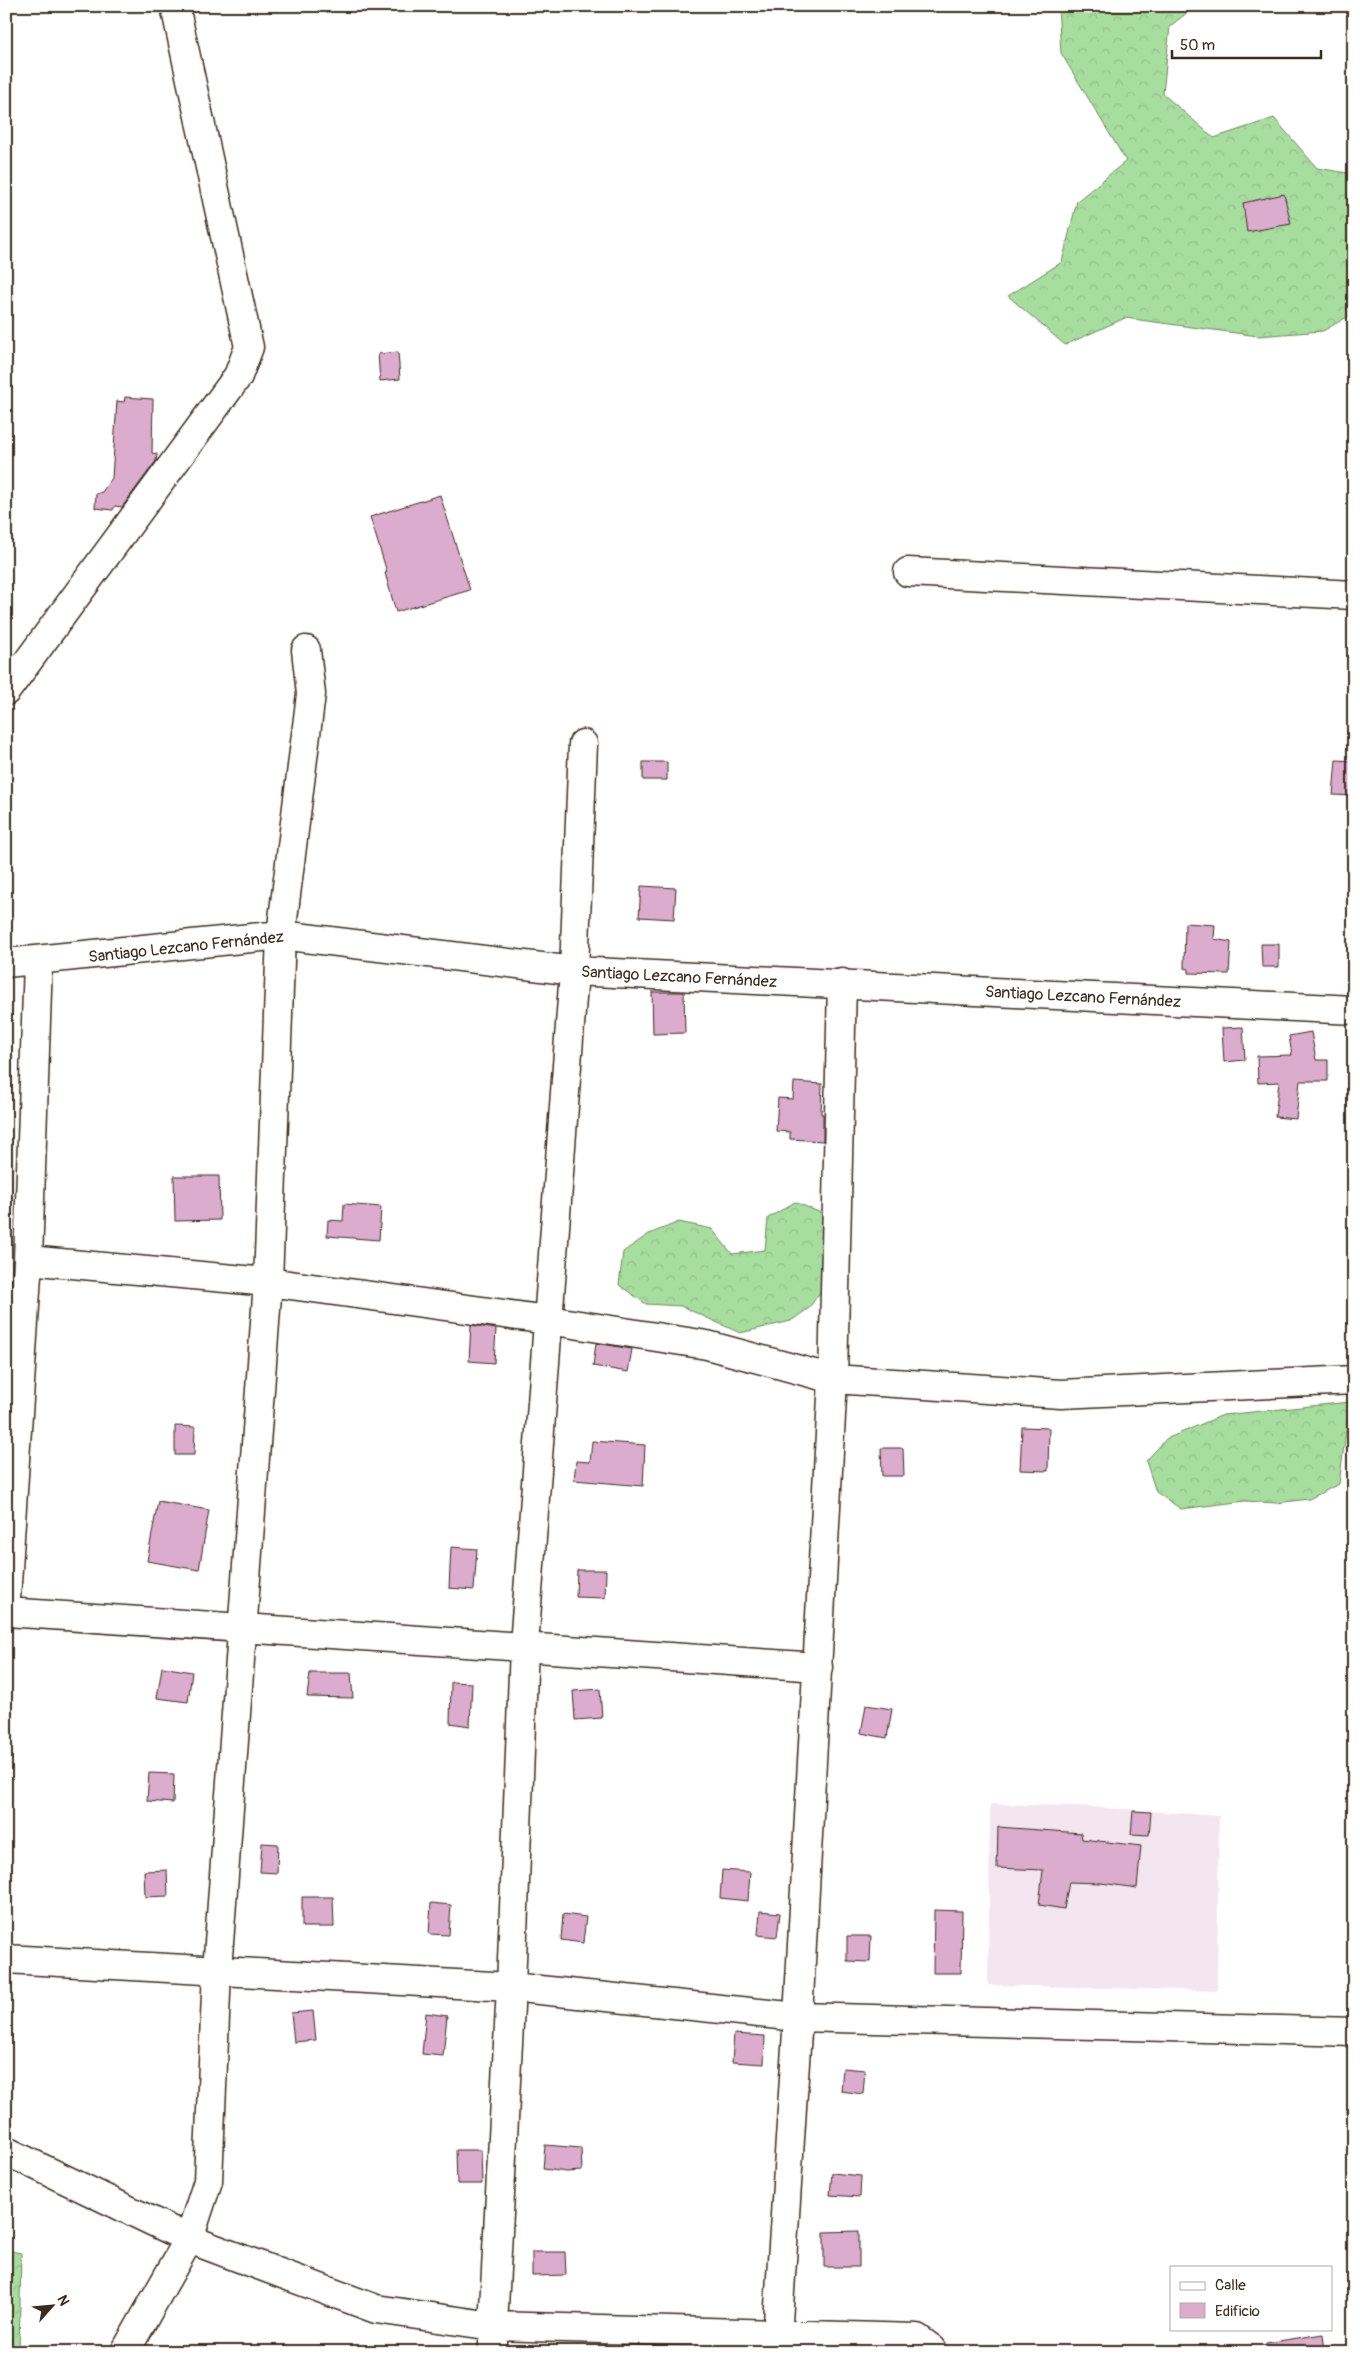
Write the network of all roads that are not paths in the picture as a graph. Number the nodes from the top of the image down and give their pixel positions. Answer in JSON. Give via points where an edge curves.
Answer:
{"nodes":[{"id":1,"x":175,"y":6,"type":"edge"},
{"id":2,"x":908,"y":572,"type":"dead end"},
{"id":3,"x":1354,"y":595,"type":"edge"},
{"id":4,"x":306,"y":650,"type":"dead end"},
{"id":5,"x":6,"y":691,"type":"edge"},
{"id":6,"x":583,"y":744,"type":"dead end"},
{"id":7,"x":281,"y":935,"type":"junction"},
{"id":8,"x":38,"y":961,"type":"junction"},
{"id":9,"x":6,"y":963,"type":"edge"},
{"id":10,"x":574,"y":971,"type":"junction"},
{"id":11,"x":842,"y":983,"type":"junction"},
{"id":12,"x":1354,"y":1010,"type":"edge"},
{"id":13,"x":28,"y":1260,"type":"junction"},
{"id":14,"x":268,"y":1282,"type":"junction"},
{"id":15,"x":548,"y":1320,"type":"junction"},
{"id":16,"x":833,"y":1379,"type":"junction"},
{"id":17,"x":1354,"y":1380,"type":"edge"},
{"id":18,"x":6,"y":1599,"type":"edge"},
{"id":19,"x":6,"y":1612,"type":"edge"},
{"id":20,"x":242,"y":1628,"type":"junction"},
{"id":21,"x":524,"y":1646,"type":"junction"},
{"id":22,"x":818,"y":1667,"type":"junction"},
{"id":23,"x":6,"y":1959,"type":"edge"},
{"id":24,"x":217,"y":1970,"type":"junction"},
{"id":25,"x":511,"y":1987,"type":"junction"},
{"id":26,"x":798,"y":2017,"type":"junction"},
{"id":27,"x":1354,"y":2032,"type":"edge"},
{"id":28,"x":6,"y":2150,"type":"edge"},
{"id":29,"x":189,"y":2239,"type":"junction"},
{"id":30,"x":493,"y":2339,"type":"edge"},
{"id":31,"x":776,"y":2343,"type":"edge"},
{"id":32,"x":125,"y":2352,"type":"edge"},
{"id":33,"x":932,"y":2352,"type":"edge"}],
"edges":[{"from":1,"to":5,"type":"street","via":[[249,347],[238,376]]},
{"from":2,"to":3,"type":"street"},
{"from":4,"to":7,"type":"street","via":[[311,694]]},
{"from":6,"to":10,"type":"street"},
{"from":7,"to":8,"type":"street","name":"Santiago Lezcano Fernández"},
{"from":7,"to":10,"type":"street","name":"Santiago Lezcano Fernández"},
{"from":7,"to":14,"type":"street"},
{"from":8,"to":9,"type":"street","name":"Santiago Lezcano Fernández"},
{"from":8,"to":13,"type":"street"},
{"from":10,"to":11,"type":"street","name":"Santiago Lezcano Fernández"},
{"from":10,"to":15,"type":"street"},
{"from":11,"to":12,"type":"street","name":"Santiago Lezcano Fernández"},
{"from":11,"to":16,"type":"street"},
{"from":13,"to":14,"type":"street"},
{"from":13,"to":18,"type":"street"},
{"from":14,"to":15,"type":"street"},
{"from":14,"to":20,"type":"street"},
{"from":15,"to":16,"type":"street","via":[[707,1345]]},
{"from":15,"to":21,"type":"street"},
{"from":16,"to":17,"type":"street","via":[[1061,1394]]},
{"from":16,"to":22,"type":"street"},
{"from":19,"to":20,"type":"street"},
{"from":20,"to":21,"type":"street"},
{"from":20,"to":24,"type":"street"},
{"from":21,"to":22,"type":"street"},
{"from":21,"to":25,"type":"street"},
{"from":22,"to":26,"type":"street"},
{"from":23,"to":24,"type":"street"},
{"from":24,"to":25,"type":"street"},
{"from":24,"to":29,"type":"street","via":[[208,2181]]},
{"from":25,"to":26,"type":"street"},
{"from":25,"to":30,"type":"street"},
{"from":26,"to":27,"type":"street"},
{"from":26,"to":31,"type":"street"},
{"from":28,"to":29,"type":"street"},
{"from":29,"to":30,"type":"street","via":[[376,2310]]},
{"from":29,"to":32,"type":"street"},
{"from":30,"to":31,"type":"street"},
{"from":31,"to":33,"type":"street","via":[[917,2338]]}]}
